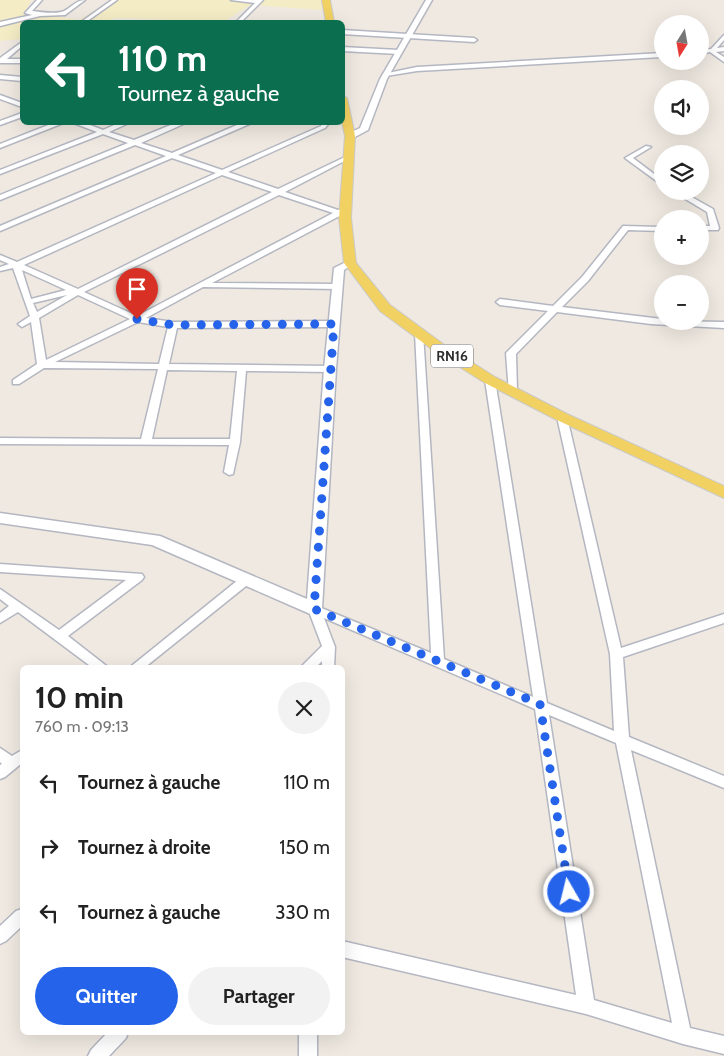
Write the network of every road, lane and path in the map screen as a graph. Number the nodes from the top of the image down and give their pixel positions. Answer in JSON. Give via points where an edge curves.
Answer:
{"nodes":[{"id":1,"x":40,"y":0,"type":"edge"},
{"id":2,"x":83,"y":0,"type":"edge"},
{"id":3,"x":116,"y":0,"type":"edge"},
{"id":4,"x":234,"y":0,"type":"edge"},
{"id":5,"x":326,"y":0,"type":"edge"},
{"id":6,"x":429,"y":0,"type":"edge"},
{"id":7,"x":260,"y":1,"type":"edge"},
{"id":8,"x":40,"y":14,"type":"junction"},
{"id":9,"x":86,"y":20,"type":"edge"},
{"id":10,"x":241,"y":20,"type":"edge"},
{"id":11,"x":330,"y":20,"type":"edge"},
{"id":12,"x":0,"y":24,"type":"edge"},
{"id":13,"x":345,"y":32,"type":"edge"},
{"id":14,"x":408,"y":36,"type":"junction"},
{"id":15,"x":724,"y":37,"type":"edge"},
{"id":16,"x":474,"y":40,"type":"dead end"},
{"id":17,"x":20,"y":47,"type":"edge"},
{"id":18,"x":345,"y":49,"type":"edge"},
{"id":19,"x":724,"y":49,"type":"edge"},
{"id":20,"x":709,"y":51,"type":"edge"},
{"id":21,"x":712,"y":51,"type":"junction"},
{"id":22,"x":398,"y":52,"type":"junction"},
{"id":23,"x":654,"y":55,"type":"edge"},
{"id":24,"x":1,"y":60,"type":"edge"},
{"id":25,"x":724,"y":60,"type":"edge"},
{"id":26,"x":20,"y":61,"type":"edge"},
{"id":27,"x":386,"y":74,"type":"junction"},
{"id":28,"x":0,"y":77,"type":"edge"},
{"id":29,"x":20,"y":79,"type":"edge"},
{"id":30,"x":0,"y":97,"type":"edge"},
{"id":31,"x":8,"y":100,"type":"junction"},
{"id":32,"x":0,"y":102,"type":"edge"},
{"id":33,"x":20,"y":104,"type":"edge"},
{"id":34,"x":345,"y":112,"type":"edge"},
{"id":35,"x":20,"y":116,"type":"edge"},
{"id":36,"x":0,"y":123,"type":"edge"},
{"id":37,"x":55,"y":125,"type":"edge"},
{"id":38,"x":83,"y":125,"type":"edge"},
{"id":39,"x":120,"y":125,"type":"edge"},
{"id":40,"x":178,"y":125,"type":"edge"},
{"id":41,"x":243,"y":125,"type":"edge"},
{"id":42,"x":325,"y":125,"type":"edge"},
{"id":43,"x":103,"y":132,"type":"junction"},
{"id":44,"x":350,"y":136,"type":"junction"},
{"id":45,"x":134,"y":143,"type":"junction"},
{"id":46,"x":0,"y":146,"type":"edge"},
{"id":47,"x":648,"y":147,"type":"dead end"},
{"id":48,"x":172,"y":156,"type":"junction"},
{"id":49,"x":349,"y":157,"type":"junction"},
{"id":50,"x":0,"y":172,"type":"edge"},
{"id":51,"x":221,"y":172,"type":"junction"},
{"id":52,"x":654,"y":177,"type":"edge"},
{"id":53,"x":279,"y":192,"type":"junction"},
{"id":54,"x":0,"y":198,"type":"edge"},
{"id":55,"x":691,"y":200,"type":"edge"},
{"id":56,"x":708,"y":210,"type":"edge"},
{"id":57,"x":709,"y":210,"type":"edge"},
{"id":58,"x":343,"y":211,"type":"junction"},
{"id":59,"x":709,"y":228,"type":"edge"},
{"id":60,"x":654,"y":229,"type":"edge"},
{"id":61,"x":0,"y":230,"type":"edge"},
{"id":62,"x":0,"y":257,"type":"edge"},
{"id":63,"x":350,"y":263,"type":"junction"},
{"id":64,"x":16,"y":265,"type":"junction"},
{"id":65,"x":0,"y":268,"type":"edge"},
{"id":66,"x":202,"y":285,"type":"junction"},
{"id":67,"x":337,"y":287,"type":"junction"},
{"id":68,"x":74,"y":292,"type":"junction"},
{"id":69,"x":28,"y":302,"type":"junction"},
{"id":70,"x":500,"y":302,"type":"dead end"},
{"id":71,"x":557,"y":309,"type":"junction"},
{"id":72,"x":35,"y":317,"type":"junction"},
{"id":73,"x":137,"y":319,"type":"junction"},
{"id":74,"x":22,"y":324,"type":"dead end"},
{"id":75,"x":334,"y":324,"type":"junction"},
{"id":76,"x":173,"y":325,"type":"junction"},
{"id":77,"x":724,"y":325,"type":"edge"},
{"id":78,"x":419,"y":333,"type":"junction"},
{"id":79,"x":42,"y":365,"type":"junction"},
{"id":80,"x":164,"y":366,"type":"junction"},
{"id":81,"x":242,"y":368,"type":"junction"},
{"id":82,"x":330,"y":369,"type":"junction"},
{"id":83,"x":490,"y":380,"type":"junction"},
{"id":84,"x":16,"y":382,"type":"dead end"},
{"id":85,"x":512,"y":391,"type":"junction"},
{"id":86,"x":562,"y":417,"type":"junction"},
{"id":87,"x":0,"y":441,"type":"edge"},
{"id":88,"x":146,"y":441,"type":"junction"},
{"id":89,"x":235,"y":442,"type":"junction"},
{"id":90,"x":229,"y":472,"type":"dead end"},
{"id":91,"x":724,"y":493,"type":"edge"},
{"id":92,"x":0,"y":518,"type":"edge"},
{"id":93,"x":0,"y":568,"type":"edge"},
{"id":94,"x":247,"y":579,"type":"junction"},
{"id":95,"x":0,"y":593,"type":"edge"},
{"id":96,"x":18,"y":606,"type":"junction"},
{"id":97,"x":314,"y":609,"type":"junction"},
{"id":98,"x":724,"y":618,"type":"edge"},
{"id":99,"x":0,"y":619,"type":"edge"},
{"id":100,"x":59,"y":636,"type":"junction"},
{"id":101,"x":329,"y":647,"type":"junction"},
{"id":102,"x":616,"y":654,"type":"junction"},
{"id":103,"x":438,"y":660,"type":"junction"},
{"id":104,"x":99,"y":665,"type":"edge"},
{"id":105,"x":138,"y":665,"type":"edge"},
{"id":106,"x":309,"y":665,"type":"edge"},
{"id":107,"x":328,"y":665,"type":"edge"},
{"id":108,"x":540,"y":704,"type":"junction"},
{"id":109,"x":622,"y":741,"type":"junction"},
{"id":110,"x":0,"y":754,"type":"edge"},
{"id":111,"x":17,"y":760,"type":"edge"},
{"id":112,"x":0,"y":773,"type":"edge"},
{"id":113,"x":724,"y":782,"type":"edge"},
{"id":114,"x":20,"y":918,"type":"edge"},
{"id":115,"x":0,"y":936,"type":"edge"},
{"id":116,"x":345,"y":951,"type":"edge"},
{"id":117,"x":586,"y":1006,"type":"junction"},
{"id":118,"x":117,"y":1035,"type":"edge"},
{"id":119,"x":308,"y":1035,"type":"edge"},
{"id":120,"x":683,"y":1035,"type":"junction"},
{"id":121,"x":724,"y":1046,"type":"edge"},
{"id":122,"x":97,"y":1056,"type":"edge"},
{"id":123,"x":308,"y":1056,"type":"edge"}],
"edges":[{"from":1,"to":8,"type":"street","via":[[28,13]]},
{"from":2,"to":8,"type":"street","via":[[63,14]]},
{"from":3,"to":9,"type":"street"},
{"from":4,"to":7,"type":"street"},
{"from":5,"to":11,"type":"main road"},
{"from":6,"to":14,"type":"street"},
{"from":7,"to":10,"type":"street"},
{"from":8,"to":12,"type":"street"},
{"from":13,"to":14,"type":"street"},
{"from":14,"to":16,"type":"street"},
{"from":14,"to":22,"type":"street"},
{"from":15,"to":21,"type":"street"},
{"from":17,"to":24,"type":"street"},
{"from":18,"to":22,"type":"street"},
{"from":19,"to":21,"type":"street"},
{"from":20,"to":21,"type":"street"},
{"from":21,"to":25,"type":"street"},
{"from":22,"to":27,"type":"street"},
{"from":23,"to":27,"type":"street","via":[[416,69]]},
{"from":24,"to":26,"type":"street"},
{"from":27,"to":44,"type":"street","via":[[371,105],[364,130]]},
{"from":28,"to":29,"type":"street"},
{"from":30,"to":31,"type":"street"},
{"from":31,"to":32,"type":"street"},
{"from":31,"to":33,"type":"street"},
{"from":34,"to":44,"type":"main road"},
{"from":35,"to":36,"type":"street"},
{"from":37,"to":46,"type":"street"},
{"from":38,"to":43,"type":"street"},
{"from":39,"to":43,"type":"street"},
{"from":40,"to":45,"type":"street"},
{"from":41,"to":48,"type":"street"},
{"from":42,"to":51,"type":"street"},
{"from":43,"to":45,"type":"street"},
{"from":43,"to":50,"type":"street"},
{"from":44,"to":49,"type":"main road"},
{"from":45,"to":48,"type":"street"},
{"from":45,"to":54,"type":"street"},
{"from":47,"to":52,"type":"street","via":[[628,158]]},
{"from":48,"to":51,"type":"street"},
{"from":48,"to":61,"type":"street"},
{"from":49,"to":53,"type":"street"},
{"from":49,"to":58,"type":"main road"},
{"from":51,"to":53,"type":"street"},
{"from":51,"to":64,"type":"street"},
{"from":53,"to":58,"type":"street"},
{"from":53,"to":68,"type":"street"},
{"from":55,"to":56,"type":"street"},
{"from":57,"to":59,"type":"street","via":[[715,228]]},
{"from":58,"to":63,"type":"main road"},
{"from":58,"to":66,"type":"street"},
{"from":60,"to":71,"type":"street","via":[[626,228]]},
{"from":62,"to":64,"type":"street"},
{"from":63,"to":67,"type":"street","via":[[339,268]]},
{"from":63,"to":78,"type":"main road","number":"RN16","via":[[385,308]]},
{"from":64,"to":65,"type":"street"},
{"from":64,"to":68,"type":"street"},
{"from":64,"to":69,"type":"street"},
{"from":66,"to":67,"type":"street"},
{"from":66,"to":73,"type":"street"},
{"from":67,"to":75,"type":"street"},
{"from":68,"to":69,"type":"street"},
{"from":68,"to":72,"type":"street"},
{"from":68,"to":73,"type":"street"},
{"from":69,"to":72,"type":"street"},
{"from":70,"to":71,"type":"street"},
{"from":71,"to":77,"type":"street","via":[[651,321]]},
{"from":71,"to":85,"type":"street","via":[[511,353]]},
{"from":72,"to":74,"type":"street"},
{"from":72,"to":79,"type":"street"},
{"from":73,"to":76,"type":"street"},
{"from":73,"to":79,"type":"street"},
{"from":75,"to":76,"type":"street"},
{"from":75,"to":82,"type":"street"},
{"from":76,"to":80,"type":"street"},
{"from":78,"to":83,"type":"main road","number":"RN16"},
{"from":78,"to":103,"type":"street"},
{"from":79,"to":80,"type":"street"},
{"from":79,"to":84,"type":"street"},
{"from":80,"to":81,"type":"street"},
{"from":80,"to":88,"type":"street"},
{"from":81,"to":82,"type":"street"},
{"from":81,"to":89,"type":"street"},
{"from":82,"to":97,"type":"street"},
{"from":83,"to":85,"type":"main road","number":"RN16"},
{"from":83,"to":108,"type":"street"},
{"from":85,"to":86,"type":"main road","number":"RN16"},
{"from":86,"to":91,"type":"main road","number":"RN16"},
{"from":86,"to":102,"type":"street"},
{"from":87,"to":88,"type":"street"},
{"from":88,"to":89,"type":"street"},
{"from":89,"to":90,"type":"street"},
{"from":92,"to":94,"type":"street","via":[[155,540]]},
{"from":93,"to":100,"type":"street","via":[[138,577]]},
{"from":94,"to":97,"type":"street"},
{"from":94,"to":105,"type":"street"},
{"from":95,"to":96,"type":"street"},
{"from":96,"to":99,"type":"street"},
{"from":96,"to":100,"type":"street"},
{"from":97,"to":101,"type":"street"},
{"from":97,"to":103,"type":"street"},
{"from":98,"to":102,"type":"street"},
{"from":100,"to":104,"type":"street"},
{"from":101,"to":106,"type":"street"},
{"from":101,"to":107,"type":"street"},
{"from":102,"to":109,"type":"street"},
{"from":103,"to":108,"type":"street"},
{"from":108,"to":109,"type":"street"},
{"from":108,"to":117,"type":"street"},
{"from":109,"to":113,"type":"street"},
{"from":109,"to":120,"type":"street"},
{"from":110,"to":111,"type":"street"},
{"from":111,"to":112,"type":"street"},
{"from":114,"to":115,"type":"street"},
{"from":116,"to":117,"type":"street"},
{"from":117,"to":120,"type":"street"},
{"from":118,"to":122,"type":"street"},
{"from":119,"to":123,"type":"street"},
{"from":120,"to":121,"type":"street"}]}
